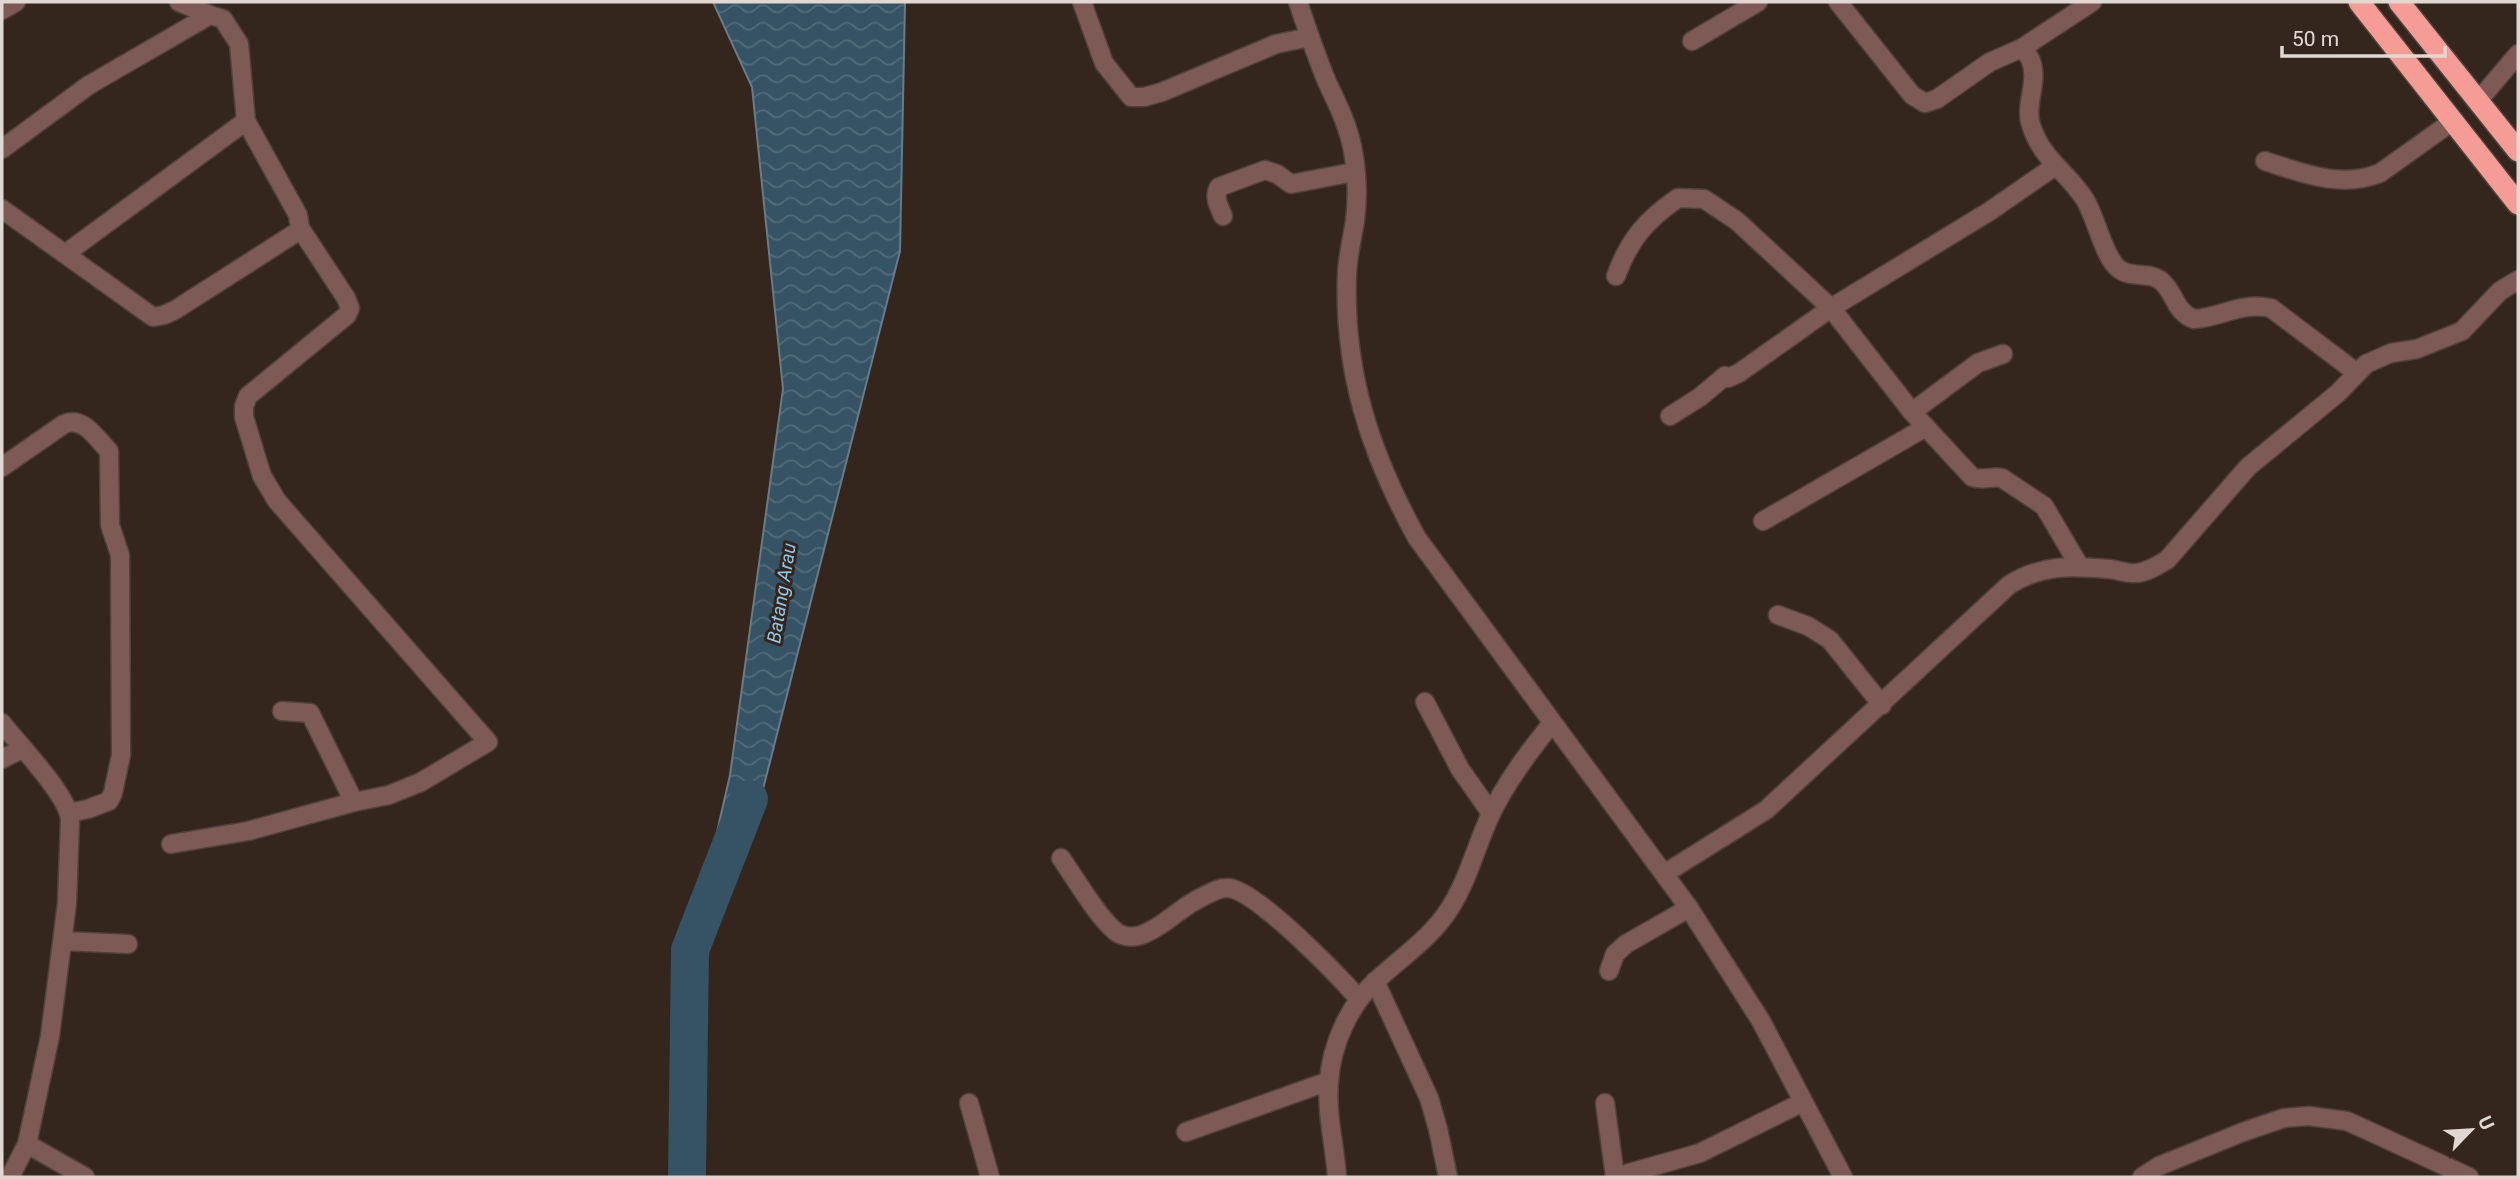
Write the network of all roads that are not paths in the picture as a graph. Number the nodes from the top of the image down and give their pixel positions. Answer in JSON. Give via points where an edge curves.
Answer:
{"nodes":[{"id":1,"x":16,"y":2,"type":"edge"},
{"id":2,"x":179,"y":2,"type":"edge"},
{"id":3,"x":1082,"y":2,"type":"edge"},
{"id":4,"x":1298,"y":2,"type":"edge"},
{"id":5,"x":1758,"y":2,"type":"edge"},
{"id":6,"x":1838,"y":2,"type":"edge"},
{"id":7,"x":2092,"y":2,"type":"edge"},
{"id":8,"x":2359,"y":2,"type":"edge"},
{"id":9,"x":2401,"y":5,"type":"edge"},
{"id":10,"x":2,"y":10,"type":"edge"},
{"id":11,"x":210,"y":15,"type":"junction"},
{"id":12,"x":2381,"y":29,"type":"junction"},
{"id":13,"x":1310,"y":37,"type":"junction"},
{"id":14,"x":1692,"y":41,"type":"dead end"},
{"id":15,"x":2022,"y":48,"type":"junction"},
{"id":16,"x":2518,"y":54,"type":"edge"},
{"id":17,"x":2478,"y":101,"type":"junction"},
{"id":18,"x":246,"y":121,"type":"junction"},
{"id":19,"x":2453,"y":121,"type":"junction"},
{"id":20,"x":2,"y":149,"type":"edge"},
{"id":21,"x":2518,"y":151,"type":"edge"},
{"id":22,"x":2265,"y":161,"type":"dead end"},
{"id":23,"x":2055,"y":166,"type":"junction"},
{"id":24,"x":1354,"y":172,"type":"junction"},
{"id":25,"x":2518,"y":204,"type":"edge"},
{"id":26,"x":2,"y":209,"type":"edge"},
{"id":27,"x":1223,"y":216,"type":"dead end"},
{"id":28,"x":300,"y":228,"type":"junction"},
{"id":29,"x":65,"y":254,"type":"junction"},
{"id":30,"x":1616,"y":275,"type":"dead end"},
{"id":31,"x":2518,"y":280,"type":"edge"},
{"id":32,"x":1831,"y":308,"type":"junction"},
{"id":33,"x":2003,"y":354,"type":"dead end"},
{"id":34,"x":2357,"y":373,"type":"junction"},
{"id":35,"x":1912,"y":412,"type":"junction"},
{"id":36,"x":1670,"y":416,"type":"dead end"},
{"id":37,"x":1926,"y":427,"type":"junction"},
{"id":38,"x":2,"y":467,"type":"edge"},
{"id":39,"x":1763,"y":521,"type":"dead end"},
{"id":40,"x":2080,"y":567,"type":"junction"},
{"id":41,"x":1778,"y":615,"type":"dead end"},
{"id":42,"x":1425,"y":702,"type":"dead end"},
{"id":43,"x":1882,"y":705,"type":"junction"},
{"id":44,"x":282,"y":711,"type":"dead end"},
{"id":45,"x":2,"y":723,"type":"edge"},
{"id":46,"x":1552,"y":723,"type":"junction"},
{"id":47,"x":22,"y":749,"type":"junction"},
{"id":48,"x":2,"y":760,"type":"edge"},
{"id":49,"x":354,"y":802,"type":"junction"},
{"id":50,"x":69,"y":813,"type":"junction"},
{"id":51,"x":1491,"y":813,"type":"junction"},
{"id":52,"x":171,"y":844,"type":"dead end"},
{"id":53,"x":1061,"y":858,"type":"dead end"},
{"id":54,"x":1664,"y":874,"type":"junction"},
{"id":55,"x":1689,"y":908,"type":"junction"},
{"id":56,"x":64,"y":941,"type":"junction"},
{"id":57,"x":128,"y":944,"type":"dead end"},
{"id":58,"x":1609,"y":971,"type":"dead end"},
{"id":59,"x":1375,"y":981,"type":"junction"},
{"id":60,"x":1359,"y":999,"type":"junction"},
{"id":61,"x":1329,"y":1081,"type":"junction"},
{"id":62,"x":1803,"y":1102,"type":"junction"},
{"id":63,"x":969,"y":1103,"type":"dead end"},
{"id":64,"x":1605,"y":1103,"type":"dead end"},
{"id":65,"x":1186,"y":1132,"type":"dead end"},
{"id":66,"x":27,"y":1144,"type":"junction"},
{"id":67,"x":10,"y":1177,"type":"edge"},
{"id":68,"x":85,"y":1177,"type":"edge"},
{"id":69,"x":990,"y":1177,"type":"edge"},
{"id":70,"x":1337,"y":1177,"type":"edge"},
{"id":71,"x":1448,"y":1177,"type":"edge"},
{"id":72,"x":1615,"y":1177,"type":"edge"},
{"id":73,"x":1843,"y":1177,"type":"edge"},
{"id":74,"x":2141,"y":1177,"type":"edge"},
{"id":75,"x":2469,"y":1177,"type":"edge"}],
"edges":[{"from":1,"to":10,"type":"street"},
{"from":2,"to":11,"type":"street"},
{"from":3,"to":13,"type":"street","via":[[1104,63],[1131,97],[1162,92],[1276,44]]},
{"from":4,"to":13,"type":"street"},
{"from":5,"to":14,"type":"street"},
{"from":6,"to":15,"type":"street","via":[[1912,95],[1925,103],[1990,62]]},
{"from":7,"to":15,"type":"street"},
{"from":8,"to":12,"type":"highway"},
{"from":9,"to":12,"type":"highway"},
{"from":9,"to":17,"type":"highway"},
{"from":11,"to":18,"type":"street","via":[[223,19],[239,44]]},
{"from":11,"to":20,"type":"street","via":[[89,85]]},
{"from":12,"to":19,"type":"highway"},
{"from":13,"to":24,"type":"street","via":[[1343,113]]},
{"from":15,"to":23,"type":"street","via":[[2031,61],[2033,79],[2029,122],[2040,148]]},
{"from":16,"to":17,"type":"street"},
{"from":17,"to":21,"type":"highway"},
{"from":18,"to":28,"type":"street","via":[[298,215]]},
{"from":18,"to":29,"type":"street"},
{"from":19,"to":22,"type":"street","via":[[2367,178],[2322,179]]},
{"from":19,"to":25,"type":"highway"},
{"from":23,"to":32,"type":"street"},
{"from":23,"to":34,"type":"street","via":[[2084,198],[2109,258],[2119,269],[2160,280],[2187,317],[2203,318],[2254,305],[2271,309]]},
{"from":24,"to":27,"type":"street","via":[[1291,184],[1265,170],[1219,187],[1216,199]]},
{"from":24,"to":46,"type":"street","via":[[1355,218],[1347,260],[1345,315],[1356,389],[1375,451],[1417,538]]},
{"from":26,"to":29,"type":"street"},
{"from":28,"to":29,"type":"street","via":[[175,310],[153,317]]},
{"from":28,"to":49,"type":"street","via":[[350,308],[248,396],[244,417],[262,476],[277,501],[488,741],[421,782]]},
{"from":30,"to":32,"type":"street","via":[[1629,244],[1649,220],[1678,198],[1704,199],[1737,221]]},
{"from":31,"to":34,"type":"street","via":[[2500,291],[2462,331],[2417,349],[2391,353]]},
{"from":32,"to":35,"type":"street"},
{"from":32,"to":36,"type":"street"},
{"from":33,"to":35,"type":"street","via":[[1978,363]]},
{"from":34,"to":40,"type":"street","via":[[2248,467],[2167,560],[2136,573]]},
{"from":35,"to":37,"type":"street"},
{"from":37,"to":39,"type":"street"},
{"from":37,"to":40,"type":"street","via":[[1972,477],[2002,478],[2044,506]]},
{"from":38,"to":50,"type":"street","via":[[71,421],[85,426],[109,451],[110,524],[120,555],[121,755],[109,801]]},
{"from":40,"to":43,"type":"street","via":[[2045,569],[2009,585]]},
{"from":41,"to":43,"type":"street","via":[[1830,640]]},
{"from":42,"to":51,"type":"street","via":[[1460,769]]},
{"from":43,"to":54,"type":"street","via":[[1766,810]]},
{"from":44,"to":49,"type":"street","via":[[310,713]]},
{"from":45,"to":47,"type":"street"},
{"from":46,"to":51,"type":"street"},
{"from":46,"to":54,"type":"street"},
{"from":47,"to":48,"type":"street"},
{"from":47,"to":50,"type":"street"},
{"from":49,"to":52,"type":"street","via":[[248,831]]},
{"from":50,"to":56,"type":"street"},
{"from":51,"to":59,"type":"street","via":[[1462,886],[1440,923]]},
{"from":53,"to":60,"type":"street","via":[[1116,933],[1129,937],[1145,934],[1219,889],[1238,891],[1308,945]]},
{"from":54,"to":55,"type":"street"},
{"from":55,"to":58,"type":"street","via":[[1626,944],[1615,954]]},
{"from":55,"to":62,"type":"street","via":[[1761,1021]]},
{"from":56,"to":57,"type":"street"},
{"from":56,"to":66,"type":"street"},
{"from":59,"to":60,"type":"street"},
{"from":59,"to":71,"type":"street","via":[[1429,1098]]},
{"from":60,"to":61,"type":"street","via":[[1342,1030]]},
{"from":61,"to":65,"type":"street"},
{"from":61,"to":70,"type":"street"},
{"from":62,"to":72,"type":"street","via":[[1700,1153]]},
{"from":62,"to":73,"type":"street"},
{"from":63,"to":69,"type":"street"},
{"from":64,"to":72,"type":"street"},
{"from":66,"to":67,"type":"street"},
{"from":66,"to":68,"type":"street"},
{"from":74,"to":75,"type":"street","via":[[2243,1132],[2284,1118],[2309,1116],[2347,1121]]}]}
